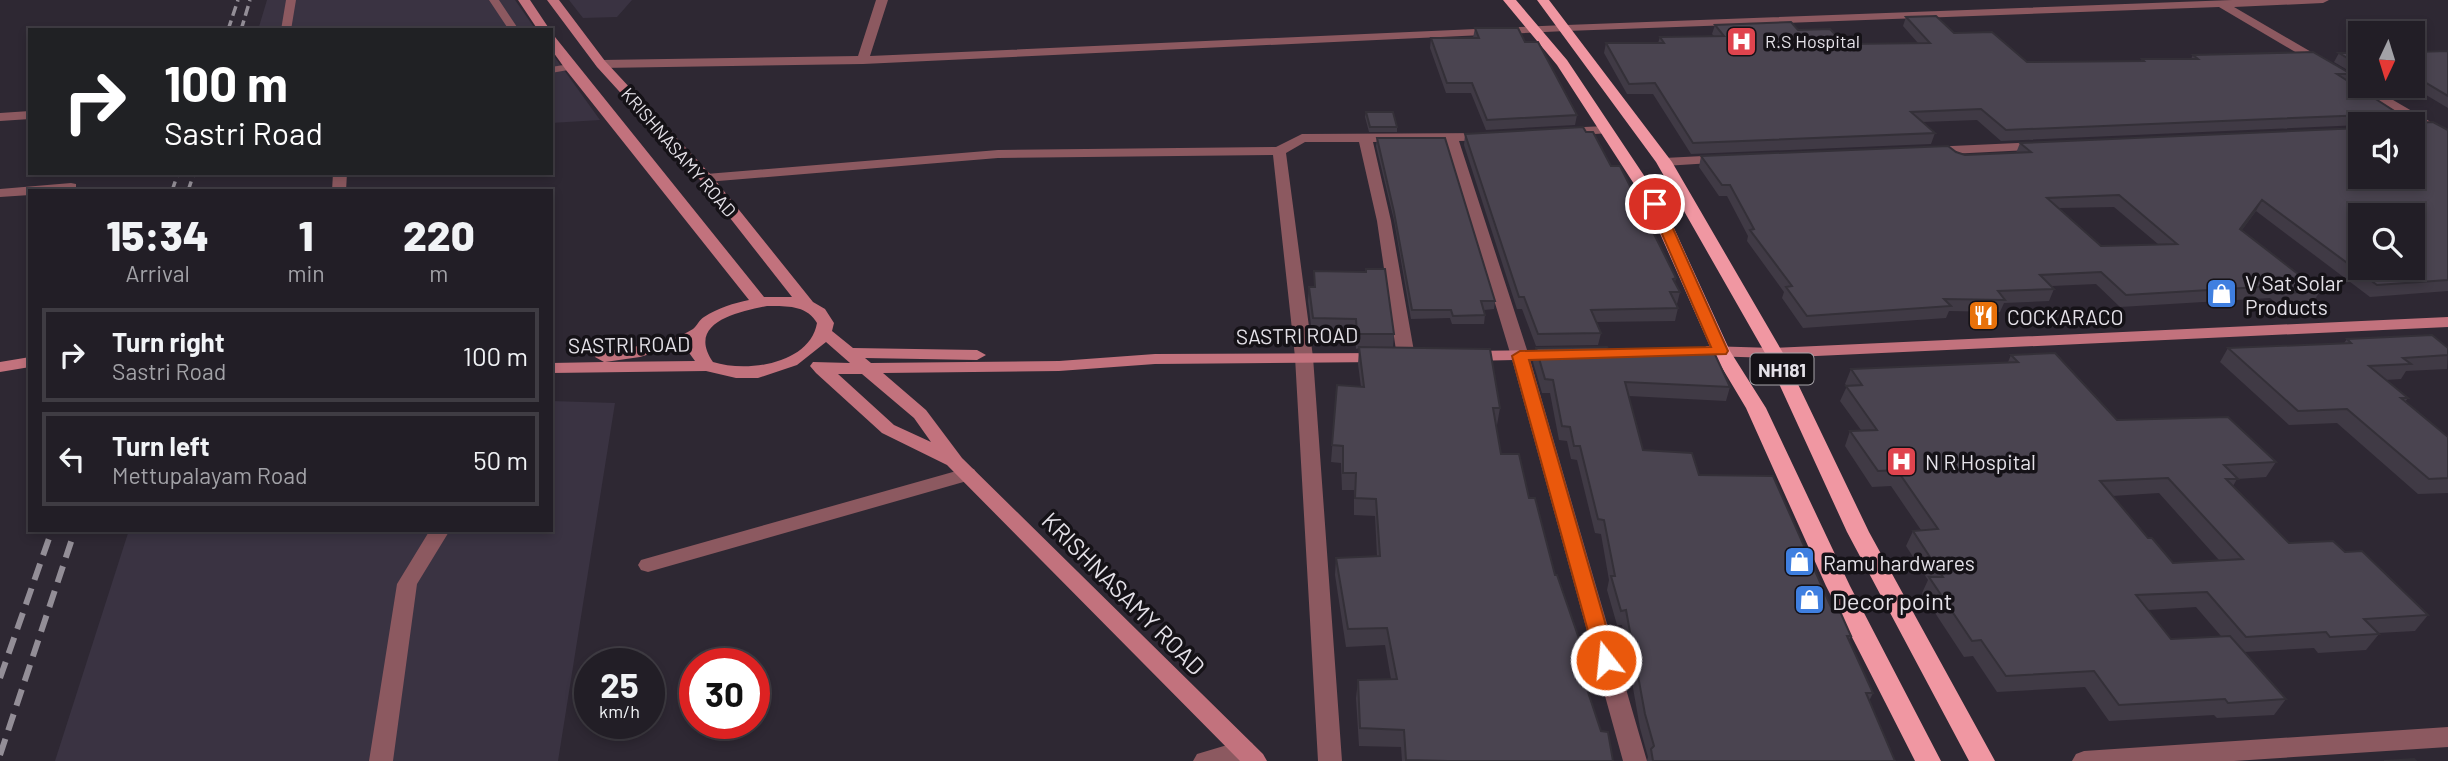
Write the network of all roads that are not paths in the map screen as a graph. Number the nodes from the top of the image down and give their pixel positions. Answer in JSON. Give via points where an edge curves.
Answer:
{"nodes":[{"id":1,"x":291,"y":0,"type":"edge"},
{"id":2,"x":494,"y":0,"type":"edge"},
{"id":3,"x":524,"y":0,"type":"edge"},
{"id":4,"x":553,"y":0,"type":"edge"},
{"id":5,"x":882,"y":0,"type":"edge"},
{"id":6,"x":1509,"y":0,"type":"edge"},
{"id":7,"x":1542,"y":0,"type":"edge"},
{"id":8,"x":2323,"y":0,"type":"edge"},
{"id":9,"x":2220,"y":2,"type":"edge"},
{"id":10,"x":286,"y":28,"type":"edge"},
{"id":11,"x":513,"y":28,"type":"edge"},
{"id":12,"x":543,"y":28,"type":"edge"},
{"id":13,"x":1566,"y":28,"type":"junction"},
{"id":14,"x":1536,"y":29,"type":"junction"},
{"id":15,"x":553,"y":43,"type":"edge"},
{"id":16,"x":863,"y":60,"type":"junction"},
{"id":17,"x":601,"y":64,"type":"junction"},
{"id":18,"x":570,"y":67,"type":"junction"},
{"id":19,"x":553,"y":70,"type":"edge"},
{"id":20,"x":28,"y":115,"type":"edge"},
{"id":21,"x":0,"y":117,"type":"edge"},
{"id":22,"x":2441,"y":129,"type":"edge"},
{"id":23,"x":1606,"y":130,"type":"junction"},
{"id":24,"x":1542,"y":134,"type":"edge"},
{"id":25,"x":1503,"y":136,"type":"edge"},
{"id":26,"x":1365,"y":138,"type":"junction"},
{"id":27,"x":2448,"y":138,"type":"edge"},
{"id":28,"x":1452,"y":139,"type":"junction"},
{"id":29,"x":2054,"y":145,"type":"edge"},
{"id":30,"x":1279,"y":151,"type":"junction"},
{"id":31,"x":1915,"y":151,"type":"edge"},
{"id":32,"x":1734,"y":159,"type":"edge"},
{"id":33,"x":1664,"y":162,"type":"junction"},
{"id":34,"x":705,"y":178,"type":"junction"},
{"id":35,"x":71,"y":187,"type":"dead end"},
{"id":36,"x":43,"y":189,"type":"edge"},
{"id":37,"x":28,"y":190,"type":"edge"},
{"id":38,"x":0,"y":192,"type":"edge"},
{"id":39,"x":759,"y":301,"type":"junction"},
{"id":40,"x":806,"y":304,"type":"junction"},
{"id":41,"x":2448,"y":322,"type":"edge"},
{"id":42,"x":699,"y":332,"type":"junction"},
{"id":43,"x":824,"y":332,"type":"junction"},
{"id":44,"x":1721,"y":351,"type":"junction"},
{"id":45,"x":1694,"y":352,"type":"edge"},
{"id":46,"x":850,"y":353,"type":"junction"},
{"id":47,"x":1774,"y":353,"type":"junction"},
{"id":48,"x":1573,"y":354,"type":"edge"},
{"id":49,"x":806,"y":355,"type":"junction"},
{"id":50,"x":1457,"y":356,"type":"edge"},
{"id":51,"x":1520,"y":356,"type":"junction"},
{"id":52,"x":1304,"y":357,"type":"junction"},
{"id":53,"x":1413,"y":357,"type":"joint"},
{"id":54,"x":553,"y":358,"type":"edge"},
{"id":55,"x":1155,"y":359,"type":"junction"},
{"id":56,"x":28,"y":362,"type":"edge"},
{"id":57,"x":707,"y":366,"type":"junction"},
{"id":58,"x":0,"y":367,"type":"edge"},
{"id":59,"x":553,"y":368,"type":"edge"},
{"id":60,"x":867,"y":368,"type":"junction"},
{"id":61,"x":28,"y":369,"type":"edge"},
{"id":62,"x":822,"y":369,"type":"junction"},
{"id":63,"x":0,"y":373,"type":"edge"},
{"id":64,"x":961,"y":468,"type":"junction"},
{"id":65,"x":439,"y":532,"type":"edge"},
{"id":66,"x":648,"y":565,"type":"dead end"},
{"id":67,"x":2448,"y":737,"type":"edge"},
{"id":68,"x":1250,"y":755,"type":"edge"},
{"id":69,"x":381,"y":761,"type":"edge"},
{"id":70,"x":1205,"y":761,"type":"edge"},
{"id":71,"x":1330,"y":761,"type":"edge"},
{"id":72,"x":1635,"y":761,"type":"edge"},
{"id":73,"x":1928,"y":761,"type":"edge"},
{"id":74,"x":1982,"y":761,"type":"edge"},
{"id":75,"x":2084,"y":761,"type":"edge"}],
"edges":[{"from":1,"to":10,"type":"lane"},
{"from":2,"to":11,"type":"lane"},
{"from":3,"to":12,"type":"main road"},
{"from":4,"to":17,"type":"main road","name":"KRISHNASAMY ROAD"},
{"from":5,"to":16,"type":"street"},
{"from":6,"to":14,"type":"highway","number":"NH181"},
{"from":7,"to":13,"type":"highway","number":"NH181"},
{"from":8,"to":9,"type":"street"},
{"from":9,"to":13,"type":"street"},
{"from":9,"to":22,"type":"street"},
{"from":13,"to":14,"type":"street"},
{"from":13,"to":33,"type":"highway","number":"NH181"},
{"from":14,"to":16,"type":"street"},
{"from":14,"to":23,"type":"highway","number":"NH181"},
{"from":15,"to":18,"type":"main road"},
{"from":16,"to":17,"type":"street"},
{"from":17,"to":34,"type":"main road","name":"KRISHNASAMY ROAD"},
{"from":18,"to":19,"type":"lane"},
{"from":18,"to":39,"type":"main road"},
{"from":20,"to":21,"type":"street"},
{"from":22,"to":27,"type":"street"},
{"from":23,"to":24,"type":"street"},
{"from":23,"to":44,"type":"highway","number":"NH181","via":[[1655,204]]},
{"from":25,"to":28,"type":"street"},
{"from":26,"to":28,"type":"street"},
{"from":26,"to":30,"type":"street","via":[[1302,138]]},
{"from":26,"to":53,"type":"street"},
{"from":28,"to":51,"type":"street"},
{"from":29,"to":31,"type":"street"},
{"from":30,"to":34,"type":"street","via":[[998,154]]},
{"from":30,"to":52,"type":"street"},
{"from":32,"to":33,"type":"street"},
{"from":33,"to":47,"type":"highway","number":"NH181"},
{"from":34,"to":40,"type":"main road","name":"KRISHNASAMY ROAD"},
{"from":35,"to":36,"type":"street"},
{"from":37,"to":38,"type":"street"},
{"from":39,"to":40,"type":"main road","name":"SASTRI ROAD"},
{"from":39,"to":42,"type":"main road","name":"SASTRI ROAD","via":[[723,312]]},
{"from":40,"to":43,"type":"main road","name":"KRISHNASAMY ROAD","via":[[818,311]]},
{"from":41,"to":47,"type":"main road"},
{"from":42,"to":54,"type":"main road","name":"SASTRI ROAD","via":[[619,356]]},
{"from":42,"to":57,"type":"main road","via":[[694,344],[697,356]]},
{"from":43,"to":46,"type":"main road","name":"KRISHNASAMY ROAD"},
{"from":43,"to":49,"type":"main road"},
{"from":44,"to":45,"type":"main road"},
{"from":44,"to":47,"type":"main road"},
{"from":44,"to":73,"type":"highway","number":"NH181","via":[[1756,408]]},
{"from":46,"to":55,"type":"main road","name":"SASTRI ROAD"},
{"from":46,"to":60,"type":"main road","name":"KRISHNASAMY ROAD"},
{"from":47,"to":74,"type":"highway","number":"NH181","via":[[1858,532]]},
{"from":48,"to":51,"type":"main road"},
{"from":49,"to":57,"type":"main road","name":"SASTRI ROAD","via":[[755,372],[724,372]]},
{"from":49,"to":62,"type":"main road","name":"KRISHNASAMY ROAD"},
{"from":50,"to":51,"type":"main road"},
{"from":51,"to":72,"type":"street"},
{"from":52,"to":53,"type":"main road","name":"SASTRI ROAD"},
{"from":52,"to":55,"type":"main road","name":"SASTRI ROAD"},
{"from":52,"to":71,"type":"street"},
{"from":55,"to":60,"type":"main road","name":"SASTRI ROAD","via":[[1059,366]]},
{"from":56,"to":58,"type":"main road"},
{"from":57,"to":59,"type":"main road","name":"SASTRI ROAD"},
{"from":60,"to":62,"type":"main road","name":"SASTRI ROAD"},
{"from":60,"to":64,"type":"main road","name":"KRISHNASAMY ROAD","via":[[920,414]]},
{"from":61,"to":63,"type":"main road"},
{"from":62,"to":64,"type":"main road","name":"KRISHNASAMY ROAD","via":[[888,429]]},
{"from":64,"to":66,"type":"street"},
{"from":64,"to":68,"type":"main road","name":"KRISHNASAMY ROAD"},
{"from":65,"to":69,"type":"street","via":[[407,584]]},
{"from":67,"to":75,"type":"street"},
{"from":68,"to":70,"type":"street"}]}
